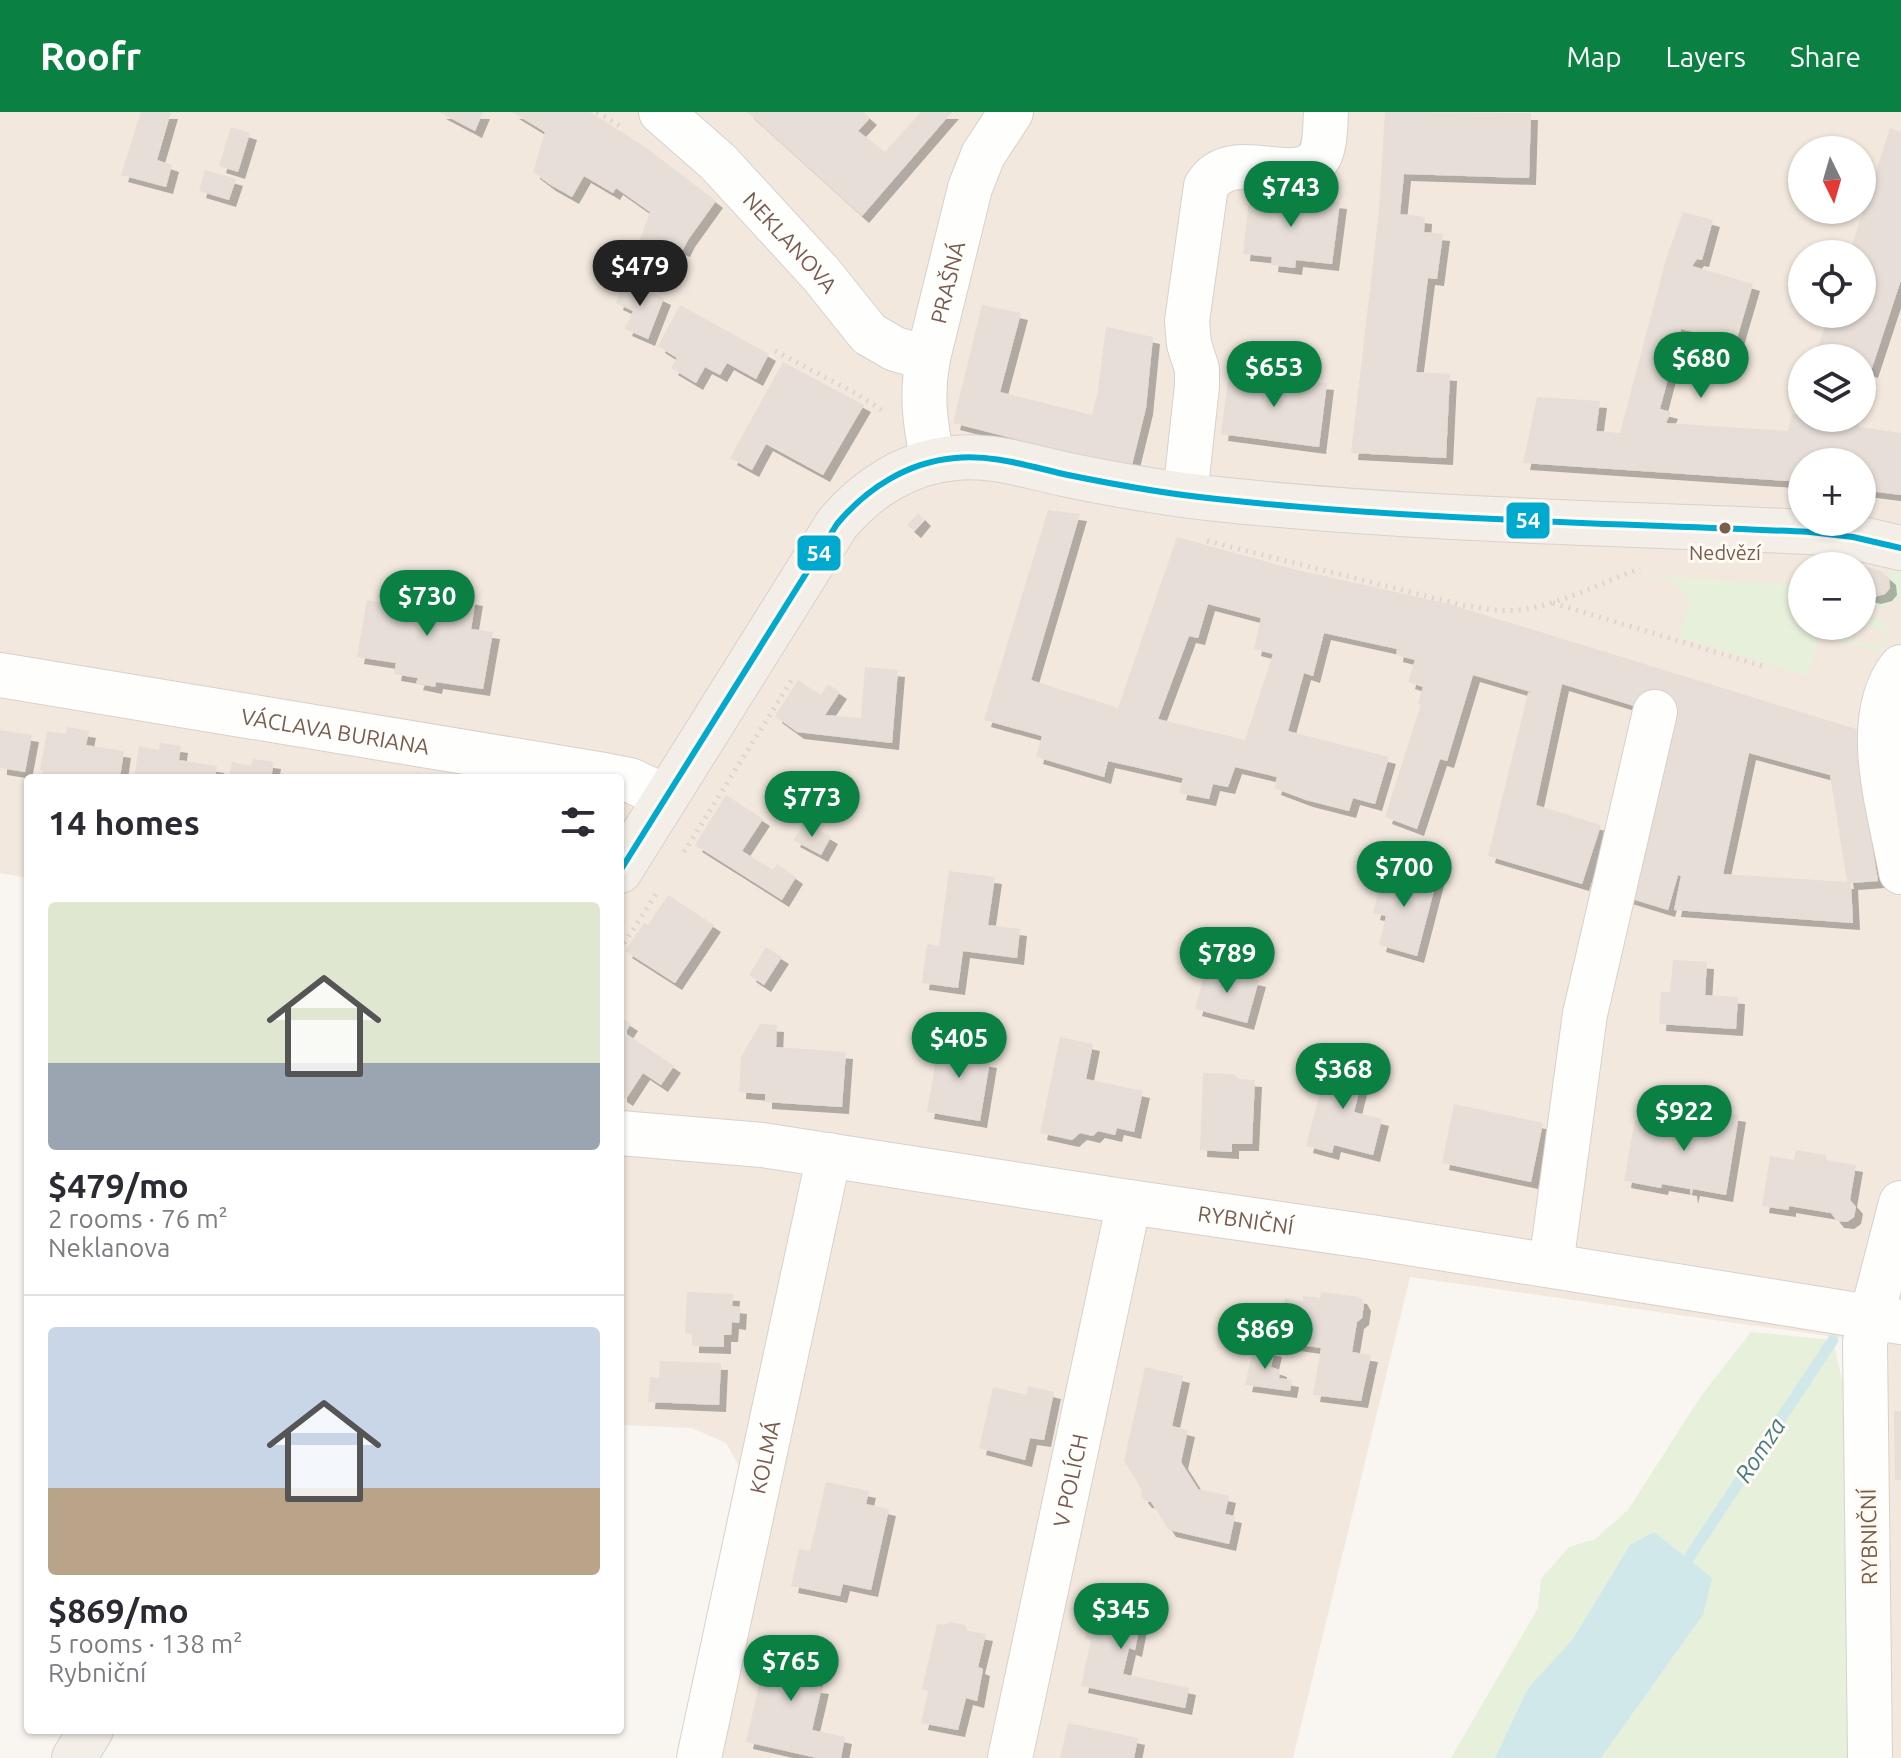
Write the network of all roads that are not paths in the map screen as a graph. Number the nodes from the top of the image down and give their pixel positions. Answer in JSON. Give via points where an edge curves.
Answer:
{"nodes":[{"id":1,"x":661,"y":112,"type":"edge"},
{"id":2,"x":1011,"y":112,"type":"edge"},
{"id":3,"x":1326,"y":112,"type":"edge"},
{"id":4,"x":928,"y":358,"type":"junction"},
{"id":5,"x":933,"y":461,"type":"junction"},
{"id":6,"x":1185,"y":495,"type":"junction"},
{"id":7,"x":1901,"y":548,"type":"edge"},
{"id":8,"x":1901,"y":667,"type":"edge"},
{"id":9,"x":0,"y":675,"type":"edge"},
{"id":10,"x":1655,"y":712,"type":"dead end"},
{"id":11,"x":595,"y":774,"type":"edge"},
{"id":12,"x":624,"y":780,"type":"edge"},
{"id":13,"x":666,"y":797,"type":"junction"},
{"id":14,"x":624,"y":865,"type":"edge"},
{"id":15,"x":1901,"y":872,"type":"edge"},
{"id":16,"x":624,"y":1133,"type":"edge"},
{"id":17,"x":829,"y":1155,"type":"junction"},
{"id":18,"x":1129,"y":1202,"type":"junction"},
{"id":19,"x":1901,"y":1203,"type":"edge"},
{"id":20,"x":1551,"y":1265,"type":"junction"},
{"id":21,"x":1886,"y":1319,"type":"edge"},
{"id":22,"x":89,"y":1734,"type":"edge"},
{"id":23,"x":74,"y":1758,"type":"edge"},
{"id":24,"x":699,"y":1758,"type":"edge"},
{"id":25,"x":1010,"y":1758,"type":"edge"},
{"id":26,"x":1870,"y":1758,"type":"edge"}],
"edges":[{"from":1,"to":4,"type":"street","name":"NEKLANOVA","via":[[718,162],[869,334],[895,349]]},
{"from":2,"to":4,"type":"street","name":"PRAŠNÁ","via":[[983,155],[970,188]]},
{"from":3,"to":6,"type":"street","via":[[1316,161],[1302,168],[1224,170],[1206,186],[1187,321],[1197,386]]},
{"from":4,"to":5,"type":"street","name":"PRAŠNÁ","via":[[923,409]]},
{"from":5,"to":6,"type":"main road","via":[[996,459]]},
{"from":5,"to":13,"type":"main road","via":[[872,490],[837,524]]},
{"from":6,"to":7,"type":"main road","via":[[1410,514],[1810,532]]},
{"from":8,"to":15,"type":"street","via":[[1885,698],[1880,736]]},
{"from":9,"to":11,"type":"street","name":"VÁCLAVA BURIANA"},
{"from":10,"to":20,"type":"street","via":[[1585,1014]]},
{"from":12,"to":13,"type":"street","name":"VÁCLAVA BURIANA"},
{"from":13,"to":14,"type":"main road"},
{"from":16,"to":17,"type":"street","name":"RYBNIČNÍ"},
{"from":17,"to":18,"type":"street","name":"RYBNIČNÍ"},
{"from":17,"to":24,"type":"street","name":"KOLMÁ"},
{"from":18,"to":20,"type":"street","name":"RYBNIČNÍ"},
{"from":18,"to":25,"type":"street","name":"V POLÍCH"},
{"from":19,"to":21,"type":"street"},
{"from":20,"to":21,"type":"street","name":"RYBNIČNÍ"},
{"from":21,"to":26,"type":"street","name":"RYBNIČNÍ","via":[[1865,1342]]},
{"from":22,"to":23,"type":"main road"}]}
